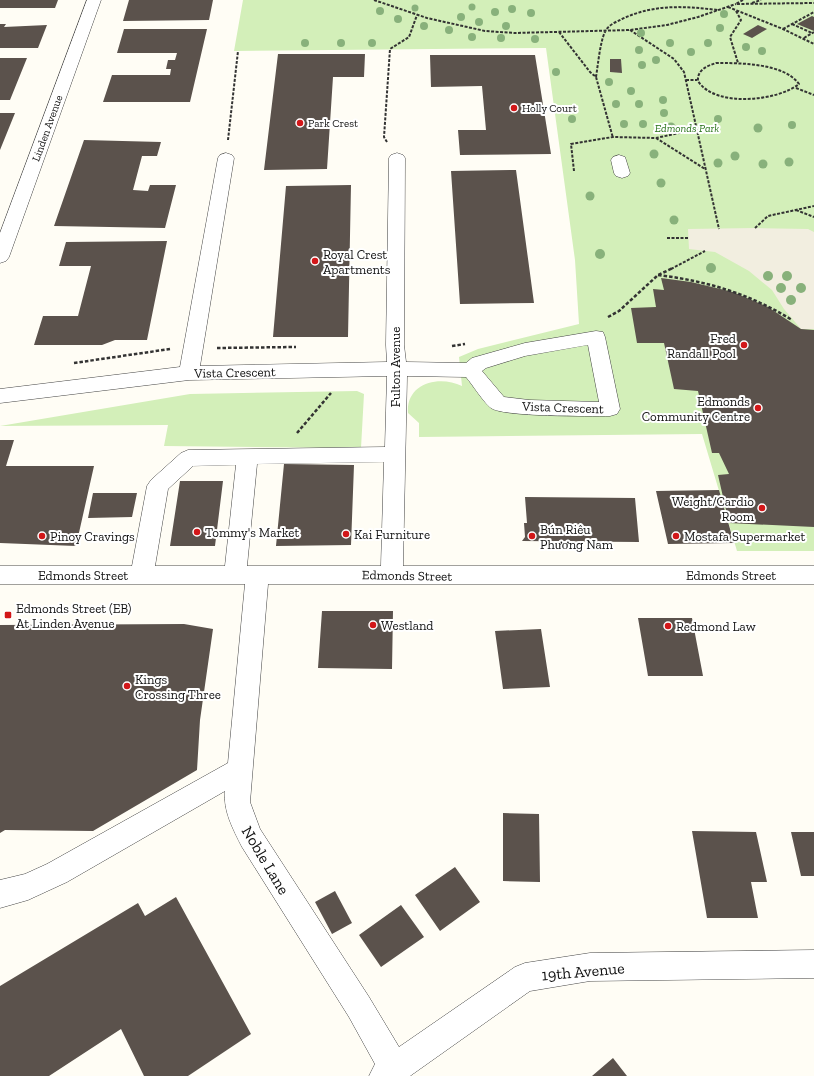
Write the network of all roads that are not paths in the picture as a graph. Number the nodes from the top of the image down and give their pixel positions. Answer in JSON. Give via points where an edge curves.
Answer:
{"nodes":[{"id":1,"x":94,"y":0,"type":"edge"},
{"id":2,"x":226,"y":158,"type":"road end"},
{"id":3,"x":397,"y":158,"type":"road end"},
{"id":4,"x":0,"y":257,"type":"edge"},
{"id":5,"x":397,"y":369,"type":"junction"},
{"id":6,"x":471,"y":370,"type":"junction"},
{"id":7,"x":189,"y":373,"type":"junction"},
{"id":8,"x":0,"y":396,"type":"edge"},
{"id":9,"x":395,"y":454,"type":"junction"},
{"id":10,"x":247,"y":457,"type":"junction"},
{"id":11,"x":0,"y":575,"type":"edge"},
{"id":12,"x":142,"y":575,"type":"junction"},
{"id":13,"x":246,"y":575,"type":"junction"},
{"id":14,"x":814,"y":575,"type":"edge"},
{"id":15,"x":392,"y":576,"type":"junction"},
{"id":16,"x":240,"y":769,"type":"junction"},
{"id":17,"x":0,"y":894,"type":"edge"},
{"id":18,"x":814,"y":964,"type":"edge"},
{"id":19,"x":389,"y":1072,"type":"edge"}],
"edges":[{"from":1,"to":4,"type":"street","name":"Linden Avenue"},
{"from":2,"to":7,"type":"street"},
{"from":3,"to":5,"type":"street","name":"Fulton Avenue"},
{"from":5,"to":6,"type":"street","name":"Vista Crescent"},
{"from":5,"to":7,"type":"street","name":"Vista Crescent"},
{"from":5,"to":9,"type":"street","name":"Fulton Avenue"},
{"from":6,"to":6,"type":"street","name":"Vista Crescent","via":[[498,403],[529,407],[610,409],[596,337],[525,350],[479,363]]},
{"from":7,"to":8,"type":"street","name":"Vista Crescent"},
{"from":9,"to":10,"type":"street"},
{"from":9,"to":15,"type":"street","name":"Fulton Avenue"},
{"from":10,"to":12,"type":"street","via":[[188,458],[158,486]]},
{"from":10,"to":13,"type":"street","name":"Noble Lane"},
{"from":11,"to":12,"type":"street","name":"Edmonds Street"},
{"from":12,"to":13,"type":"street","name":"Edmonds Street"},
{"from":13,"to":15,"type":"street","name":"Edmonds Street"},
{"from":13,"to":16,"type":"street","name":"Noble Lane"},
{"from":14,"to":15,"type":"street","name":"Edmonds Street"},
{"from":16,"to":17,"type":"street","via":[[56,873],[28,887]]},
{"from":16,"to":19,"type":"street","name":"Noble Lane","via":[[237,802],[251,838],[359,1007]]},
{"from":18,"to":19,"type":"street","name":"19th Avenue","via":[[590,967],[525,977]]}]}
